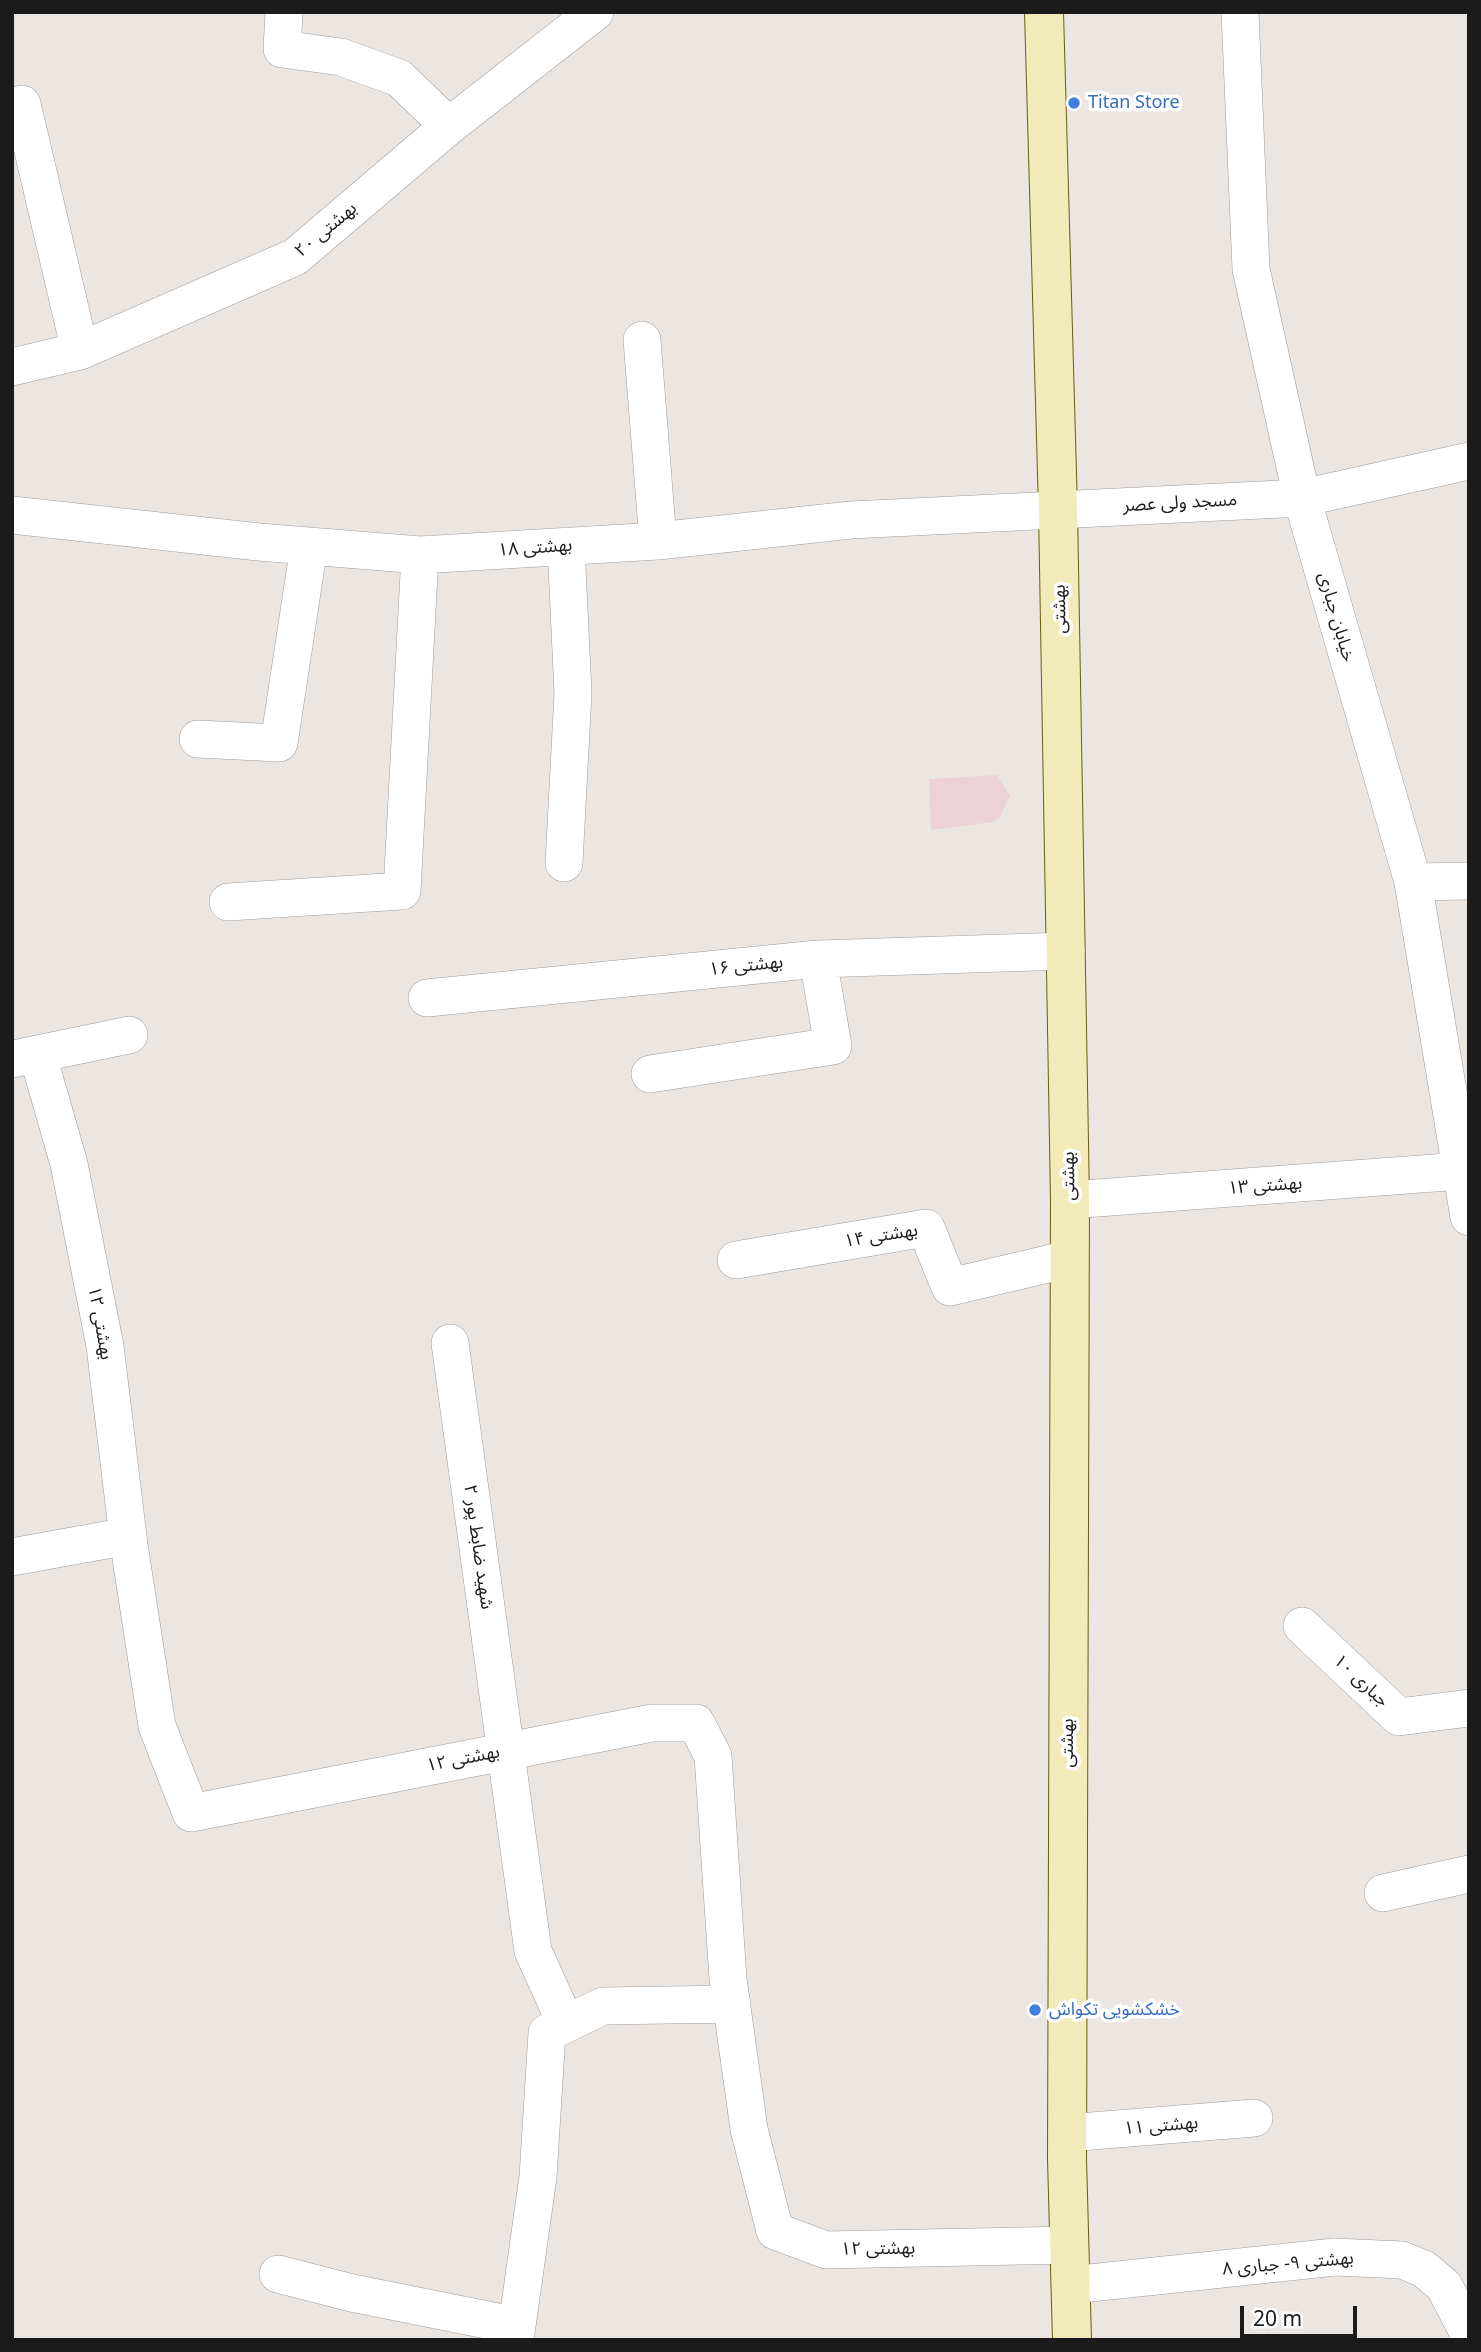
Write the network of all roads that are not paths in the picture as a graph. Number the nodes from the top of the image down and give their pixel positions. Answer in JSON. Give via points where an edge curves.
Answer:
{"nodes":[{"id":1,"x":284,"y":12,"type":"edge"},
{"id":2,"x":595,"y":12,"type":"edge"},
{"id":3,"x":1044,"y":12,"type":"edge"},
{"id":4,"x":1240,"y":12,"type":"edge"},
{"id":5,"x":22,"y":104,"type":"dead end"},
{"id":6,"x":449,"y":126,"type":"junction"},
{"id":7,"x":642,"y":340,"type":"dead end"},
{"id":8,"x":80,"y":351,"type":"junction"},
{"id":9,"x":12,"y":368,"type":"edge"},
{"id":10,"x":1469,"y":461,"type":"edge"},
{"id":11,"x":1302,"y":498,"type":"junction"},
{"id":12,"x":1058,"y":509,"type":"junction"},
{"id":13,"x":12,"y":515,"type":"edge"},
{"id":14,"x":657,"y":541,"type":"junction"},
{"id":15,"x":309,"y":546,"type":"junction"},
{"id":16,"x":566,"y":546,"type":"junction"},
{"id":17,"x":420,"y":555,"type":"junction"},
{"id":18,"x":198,"y":739,"type":"dead end"},
{"id":19,"x":564,"y":863,"type":"dead end"},
{"id":20,"x":1469,"y":881,"type":"edge"},
{"id":21,"x":1413,"y":882,"type":"junction"},
{"id":22,"x":229,"y":902,"type":"dead end"},
{"id":23,"x":1066,"y":951,"type":"junction"},
{"id":24,"x":818,"y":959,"type":"junction"},
{"id":25,"x":427,"y":998,"type":"dead end"},
{"id":26,"x":130,"y":1035,"type":"dead end"},
{"id":27,"x":25,"y":1058,"type":"edge"},
{"id":28,"x":650,"y":1074,"type":"dead end"},
{"id":29,"x":1461,"y":1171,"type":"junction"},
{"id":30,"x":1070,"y":1200,"type":"junction"},
{"id":31,"x":1469,"y":1217,"type":"edge"},
{"id":32,"x":1069,"y":1259,"type":"junction"},
{"id":33,"x":736,"y":1260,"type":"dead end"},
{"id":34,"x":450,"y":1343,"type":"dead end"},
{"id":35,"x":128,"y":1536,"type":"junction"},
{"id":36,"x":12,"y":1557,"type":"edge"},
{"id":37,"x":1302,"y":1626,"type":"dead end"},
{"id":38,"x":1469,"y":1708,"type":"edge"},
{"id":39,"x":506,"y":1751,"type":"junction"},
{"id":40,"x":1469,"y":1874,"type":"edge"},
{"id":41,"x":1383,"y":1893,"type":"dead end"},
{"id":42,"x":732,"y":2004,"type":"junction"},
{"id":43,"x":566,"y":2024,"type":"junction"},
{"id":44,"x":1254,"y":2118,"type":"dead end"},
{"id":45,"x":1067,"y":2133,"type":"junction"},
{"id":46,"x":1069,"y":2245,"type":"junction"},
{"id":47,"x":278,"y":2274,"type":"dead end"},
{"id":48,"x":1071,"y":2285,"type":"junction"},
{"id":49,"x":516,"y":2333,"type":"edge"},
{"id":50,"x":1469,"y":2334,"type":"edge"},
{"id":51,"x":1072,"y":2340,"type":"edge"}],
"edges":[{"from":1,"to":6,"type":"street","via":[[282,49],[341,57],[399,78]]},
{"from":2,"to":6,"type":"street","name":"بهشتی ۲۰"},
{"from":3,"to":12,"type":"main road","name":"بهشتی"},
{"from":4,"to":11,"type":"street","name":"خیابان جباری","via":[[1251,269]]},
{"from":5,"to":8,"type":"street"},
{"from":6,"to":8,"type":"street","name":"بهشتی ۲۰","via":[[295,257]]},
{"from":7,"to":14,"type":"street"},
{"from":8,"to":9,"type":"street","name":"بهشتی ۲۰"},
{"from":10,"to":11,"type":"street","name":"مسجد ولی عصر"},
{"from":11,"to":12,"type":"street","name":"مسجد ولی عصر"},
{"from":11,"to":21,"type":"street","name":"خیابان جباری"},
{"from":12,"to":14,"type":"street","name":"بهشتی ۱۸","via":[[851,520]]},
{"from":12,"to":23,"type":"main road","name":"بهشتی"},
{"from":13,"to":15,"type":"street","name":"بهشتی ۱۸"},
{"from":14,"to":16,"type":"street","name":"بهشتی ۱۸"},
{"from":15,"to":17,"type":"street","name":"بهشتی ۱۸"},
{"from":15,"to":18,"type":"street","via":[[279,743]]},
{"from":16,"to":17,"type":"street","name":"بهشتی ۱۸"},
{"from":16,"to":19,"type":"street","via":[[573,693]]},
{"from":17,"to":22,"type":"street","via":[[402,891]]},
{"from":20,"to":21,"type":"street"},
{"from":21,"to":29,"type":"street","name":"خیابان جباری"},
{"from":23,"to":24,"type":"street","name":"بهشتی ۱۶"},
{"from":23,"to":30,"type":"main road","name":"بهشتی"},
{"from":24,"to":25,"type":"street","name":"بهشتی ۱۶"},
{"from":24,"to":28,"type":"street","via":[[833,1046]]},
{"from":26,"to":27,"type":"street"},
{"from":27,"to":35,"type":"street","name":"بهشتی ۱۲","via":[[69,1164],[105,1346]]},
{"from":29,"to":30,"type":"street","name":"بهشتی ۱۳"},
{"from":29,"to":31,"type":"street","name":"خیابان جباری"},
{"from":30,"to":32,"type":"main road","name":"بهشتی"},
{"from":32,"to":33,"type":"street","name":"بهشتی ۱۴","via":[[950,1287],[926,1228]]},
{"from":32,"to":45,"type":"main road","name":"بهشتی"},
{"from":34,"to":39,"type":"street","name":"شهید ضابط پور ۲"},
{"from":35,"to":36,"type":"street"},
{"from":35,"to":39,"type":"street","name":"بهشتی ۱۲","via":[[158,1726],[191,1813]]},
{"from":37,"to":38,"type":"street","name":"جباری ۱۰","via":[[1399,1717]]},
{"from":39,"to":42,"type":"street","name":"بهشتی ۱۲","via":[[652,1723],[696,1723],[713,1756]]},
{"from":39,"to":43,"type":"street","name":"شهید ضابط پور ۲","via":[[533,1951]]},
{"from":40,"to":41,"type":"street"},
{"from":42,"to":43,"type":"street","via":[[603,2006]]},
{"from":42,"to":46,"type":"street","name":"بهشتی ۱۲","via":[[749,2129],[775,2231],[826,2250]]},
{"from":43,"to":49,"type":"street","via":[[547,2032],[538,2177]]},
{"from":44,"to":45,"type":"street","name":"بهشتی ۱۱"},
{"from":45,"to":46,"type":"main road","name":"بهشتی"},
{"from":46,"to":48,"type":"main road","name":"بهشتی"},
{"from":47,"to":49,"type":"street"},
{"from":48,"to":50,"type":"street","name":"بهشتی ۹- جباری ۸","via":[[1335,2257],[1402,2260],[1424,2269],[1444,2286]]},
{"from":48,"to":51,"type":"main road","name":"بهشتی"}]}
